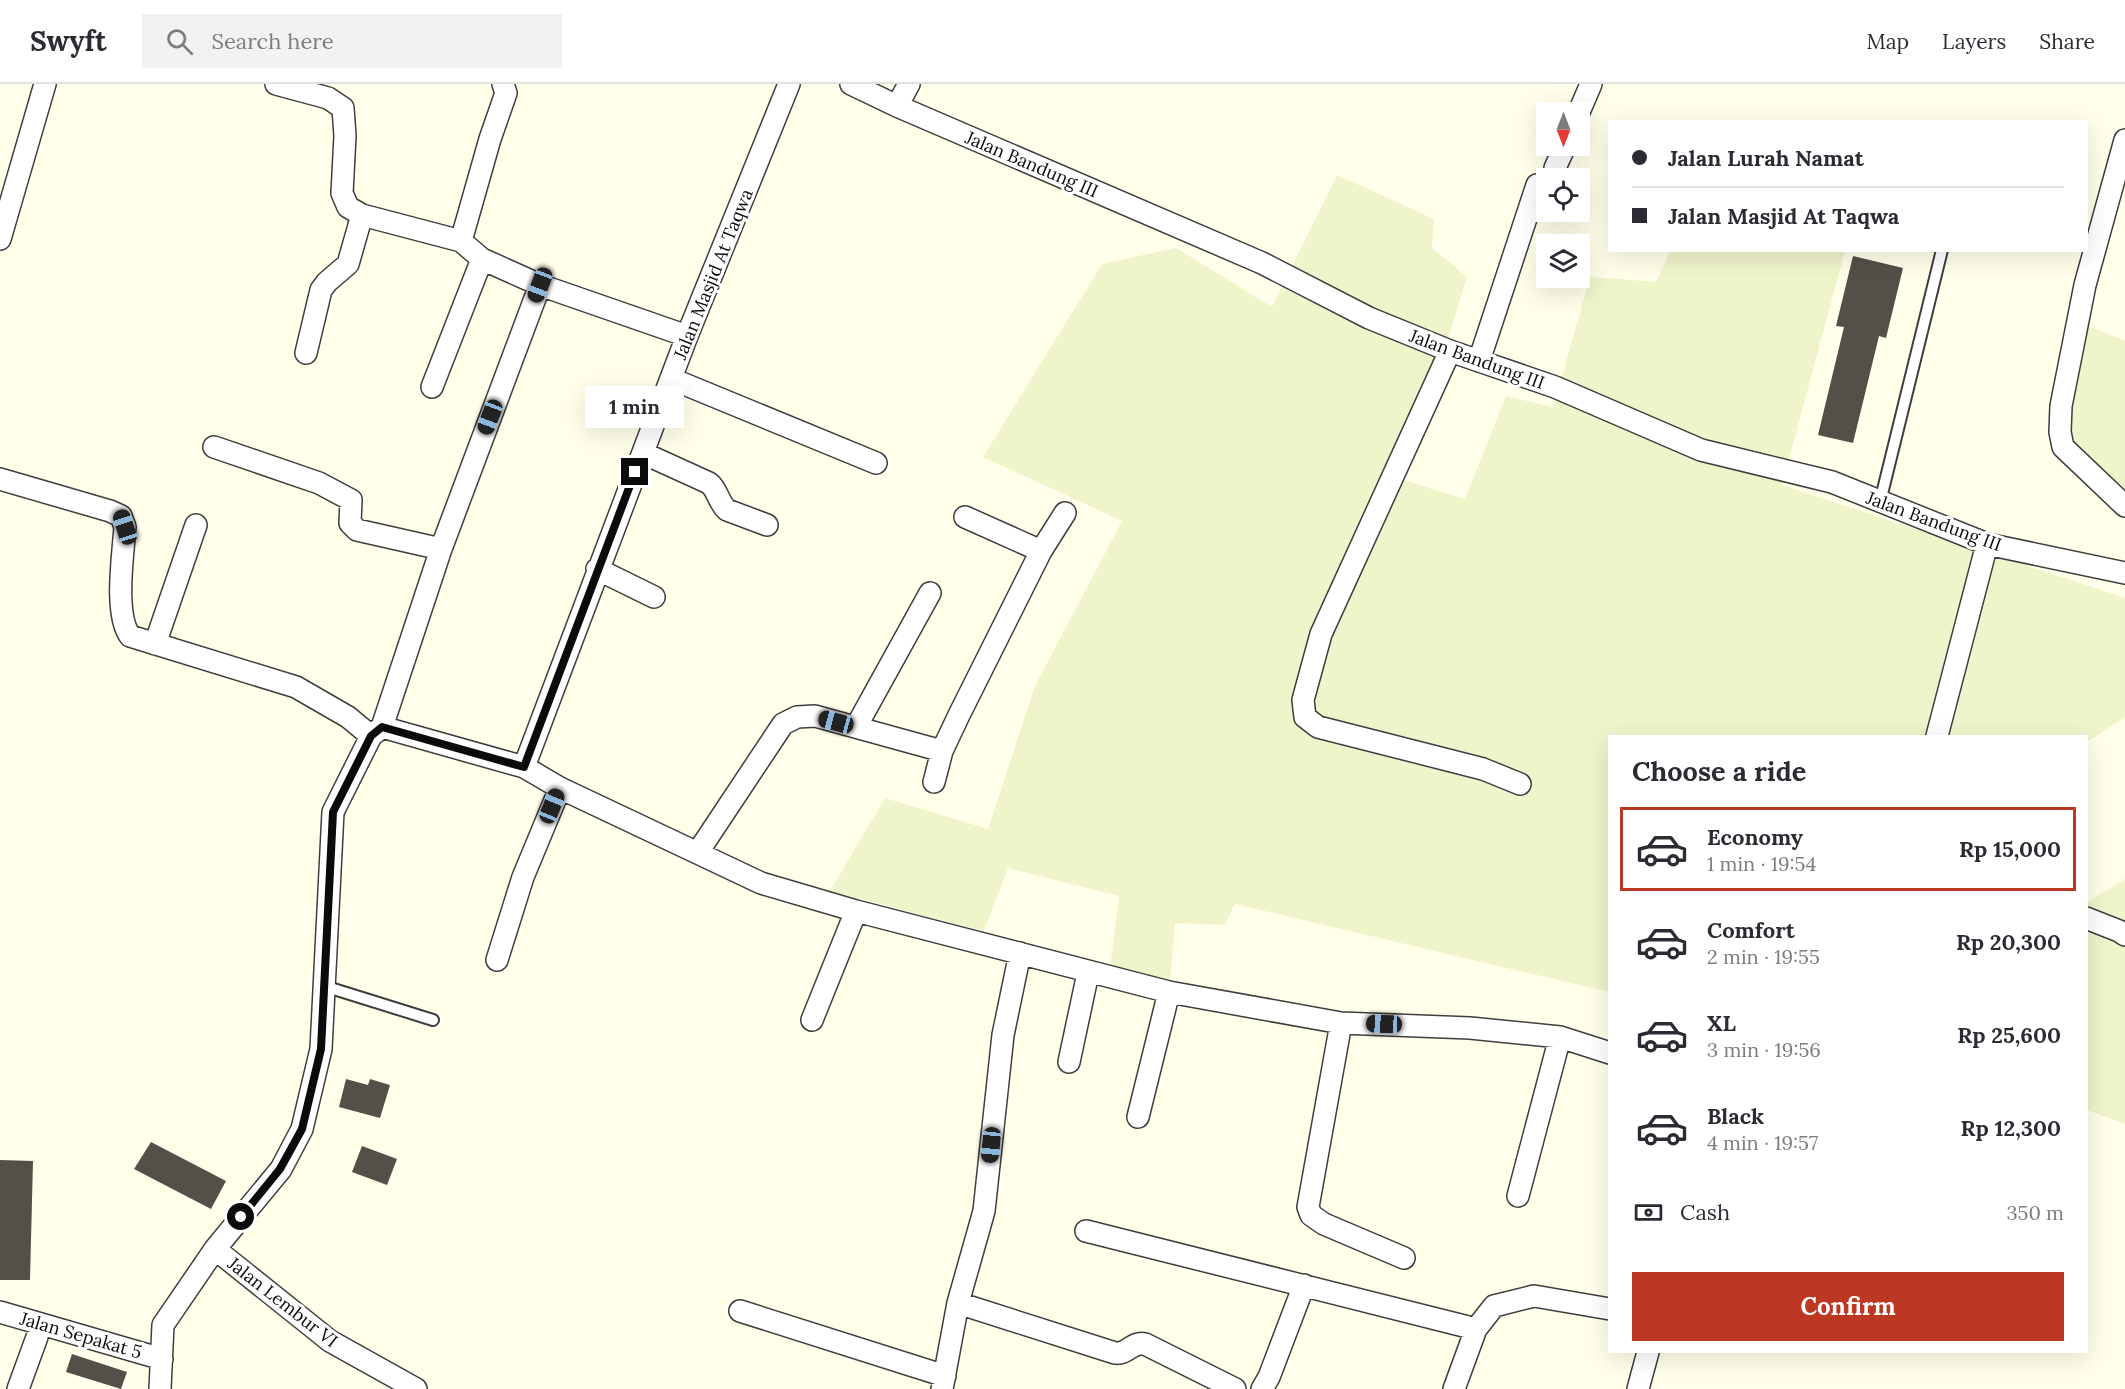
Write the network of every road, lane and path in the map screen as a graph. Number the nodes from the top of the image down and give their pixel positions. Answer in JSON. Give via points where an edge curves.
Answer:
{"nodes":[{"id":1,"x":45,"y":84,"type":"edge"},
{"id":2,"x":276,"y":84,"type":"edge"},
{"id":3,"x":503,"y":84,"type":"edge"},
{"id":4,"x":789,"y":84,"type":"edge"},
{"id":5,"x":851,"y":84,"type":"edge"},
{"id":6,"x":909,"y":84,"type":"edge"},
{"id":7,"x":1591,"y":84,"type":"edge"},
{"id":8,"x":1583,"y":102,"type":"edge"},
{"id":9,"x":897,"y":106,"type":"junction"},
{"id":10,"x":2125,"y":141,"type":"edge"},
{"id":11,"x":1560,"y":156,"type":"edge"},
{"id":12,"x":1555,"y":168,"type":"dead end"},
{"id":13,"x":1536,"y":188,"type":"edge"},
{"id":14,"x":363,"y":215,"type":"junction"},
{"id":15,"x":0,"y":239,"type":"edge"},
{"id":16,"x":461,"y":241,"type":"junction"},
{"id":17,"x":1942,"y":252,"type":"edge"},
{"id":18,"x":482,"y":259,"type":"junction"},
{"id":19,"x":540,"y":285,"type":"junction"},
{"id":20,"x":687,"y":336,"type":"junction"},
{"id":21,"x":1450,"y":351,"type":"junction"},
{"id":22,"x":306,"y":353,"type":"dead end"},
{"id":23,"x":1479,"y":361,"type":"junction"},
{"id":24,"x":672,"y":379,"type":"junction"},
{"id":25,"x":432,"y":387,"type":"dead end"},
{"id":26,"x":214,"y":447,"type":"dead end"},
{"id":27,"x":643,"y":453,"type":"junction"},
{"id":28,"x":876,"y":463,"type":"dead end"},
{"id":29,"x":0,"y":479,"type":"edge"},
{"id":30,"x":1880,"y":502,"type":"junction"},
{"id":31,"x":2125,"y":506,"type":"edge"},
{"id":32,"x":1065,"y":513,"type":"dead end"},
{"id":33,"x":965,"y":517,"type":"dead end"},
{"id":34,"x":196,"y":525,"type":"dead end"},
{"id":35,"x":767,"y":525,"type":"dead end"},
{"id":36,"x":1987,"y":544,"type":"junction"},
{"id":37,"x":441,"y":549,"type":"junction"},
{"id":38,"x":1041,"y":551,"type":"junction"},
{"id":39,"x":597,"y":569,"type":"junction"},
{"id":40,"x":2125,"y":573,"type":"edge"},
{"id":41,"x":930,"y":592,"type":"dead end"},
{"id":42,"x":654,"y":597,"type":"dead end"},
{"id":43,"x":155,"y":644,"type":"junction"},
{"id":44,"x":856,"y":727,"type":"junction"},
{"id":45,"x":377,"y":731,"type":"junction"},
{"id":46,"x":1937,"y":735,"type":"edge"},
{"id":47,"x":942,"y":751,"type":"junction"},
{"id":48,"x":524,"y":767,"type":"junction"},
{"id":49,"x":934,"y":782,"type":"dead end"},
{"id":50,"x":1520,"y":783,"type":"dead end"},
{"id":51,"x":560,"y":788,"type":"junction"},
{"id":52,"x":698,"y":852,"type":"junction"},
{"id":53,"x":856,"y":911,"type":"junction"},
{"id":54,"x":2088,"y":919,"type":"edge"},
{"id":55,"x":2125,"y":935,"type":"edge"},
{"id":56,"x":1020,"y":953,"type":"junction"},
{"id":57,"x":497,"y":960,"type":"dead end"},
{"id":58,"x":1088,"y":973,"type":"junction"},
{"id":59,"x":324,"y":986,"type":"junction"},
{"id":60,"x":1168,"y":992,"type":"junction"},
{"id":61,"x":433,"y":1020,"type":"dead end"},
{"id":62,"x":812,"y":1020,"type":"dead end"},
{"id":63,"x":1341,"y":1023,"type":"junction"},
{"id":64,"x":1560,"y":1037,"type":"junction"},
{"id":65,"x":1608,"y":1052,"type":"edge"},
{"id":66,"x":1069,"y":1062,"type":"dead end"},
{"id":67,"x":1138,"y":1117,"type":"dead end"},
{"id":68,"x":1518,"y":1196,"type":"dead end"},
{"id":69,"x":1086,"y":1231,"type":"dead end"},
{"id":70,"x":215,"y":1249,"type":"junction"},
{"id":71,"x":1404,"y":1258,"type":"dead end"},
{"id":72,"x":1304,"y":1286,"type":"junction"},
{"id":73,"x":958,"y":1303,"type":"junction"},
{"id":74,"x":1608,"y":1309,"type":"edge"},
{"id":75,"x":740,"y":1311,"type":"dead end"},
{"id":76,"x":0,"y":1312,"type":"edge"},
{"id":77,"x":1476,"y":1329,"type":"junction"},
{"id":78,"x":37,"y":1337,"type":"dead end"},
{"id":79,"x":1648,"y":1353,"type":"edge"},
{"id":80,"x":162,"y":1359,"type":"junction"},
{"id":81,"x":944,"y":1382,"type":"edge"},
{"id":82,"x":18,"y":1389,"type":"edge"},
{"id":83,"x":160,"y":1389,"type":"edge"},
{"id":84,"x":416,"y":1389,"type":"edge"},
{"id":85,"x":1235,"y":1389,"type":"edge"},
{"id":86,"x":1262,"y":1389,"type":"edge"},
{"id":87,"x":1454,"y":1389,"type":"edge"},
{"id":88,"x":1638,"y":1389,"type":"edge"}],
"edges":[{"from":1,"to":15,"type":"street"},
{"from":2,"to":14,"type":"street","via":[[328,98],[343,108],[342,193],[348,207]]},
{"from":3,"to":16,"type":"street","via":[[506,93]]},
{"from":4,"to":20,"type":"street","name":"Jalan Masjid At Taqwa"},
{"from":5,"to":9,"type":"street","name":"Jalan Bandung III"},
{"from":6,"to":9,"type":"street"},
{"from":7,"to":8,"type":"street"},
{"from":9,"to":21,"type":"street","name":"Jalan Bandung III","via":[[1262,263],[1369,318]]},
{"from":10,"to":31,"type":"street","via":[[2085,285],[2061,406],[2060,432],[2063,447]]},
{"from":11,"to":12,"type":"street"},
{"from":13,"to":23,"type":"street"},
{"from":14,"to":16,"type":"street"},
{"from":14,"to":22,"type":"street","via":[[348,264],[321,290]]},
{"from":16,"to":18,"type":"street"},
{"from":17,"to":30,"type":"lane"},
{"from":18,"to":19,"type":"street"},
{"from":18,"to":25,"type":"street"},
{"from":19,"to":20,"type":"street"},
{"from":19,"to":37,"type":"street"},
{"from":20,"to":24,"type":"street","name":"Jalan Masjid At Taqwa"},
{"from":21,"to":23,"type":"street","name":"Jalan Bandung III"},
{"from":21,"to":50,"type":"street","via":[[1321,634],[1302,700],[1305,717],[1318,727],[1483,769]]},
{"from":23,"to":30,"type":"street","name":"Jalan Bandung III","via":[[1555,387],[1701,450],[1832,482]]},
{"from":24,"to":27,"type":"street","name":"Jalan Masjid At Taqwa"},
{"from":24,"to":28,"type":"street"},
{"from":26,"to":37,"type":"street","via":[[345,495],[351,500],[351,523],[357,530]]},
{"from":27,"to":35,"type":"street","via":[[709,483],[727,510]]},
{"from":27,"to":39,"type":"street","name":"Jalan Masjid At Taqwa"},
{"from":29,"to":43,"type":"street","via":[[121,516],[125,527],[121,606],[124,626],[130,636]]},
{"from":30,"to":36,"type":"street","name":"Jalan Bandung III"},
{"from":32,"to":38,"type":"street"},
{"from":33,"to":38,"type":"street"},
{"from":34,"to":43,"type":"street"},
{"from":36,"to":40,"type":"street","name":"Jalan Bandung III"},
{"from":36,"to":46,"type":"street"},
{"from":37,"to":45,"type":"street"},
{"from":38,"to":47,"type":"street"},
{"from":39,"to":42,"type":"street"},
{"from":39,"to":48,"type":"street","name":"Jalan Masjid At Taqwa"},
{"from":41,"to":44,"type":"street"},
{"from":43,"to":45,"type":"street","via":[[296,687]]},
{"from":44,"to":47,"type":"street"},
{"from":44,"to":52,"type":"street","via":[[815,716],[796,717],[783,724]]},
{"from":45,"to":48,"type":"street"},
{"from":45,"to":59,"type":"street","via":[[333,812]]},
{"from":47,"to":49,"type":"street"},
{"from":48,"to":51,"type":"street"},
{"from":51,"to":52,"type":"street"},
{"from":51,"to":57,"type":"street","via":[[523,877]]},
{"from":52,"to":53,"type":"street","via":[[761,883]]},
{"from":53,"to":56,"type":"street"},
{"from":53,"to":62,"type":"street"},
{"from":54,"to":55,"type":"street"},
{"from":56,"to":58,"type":"street"},
{"from":56,"to":73,"type":"street","via":[[1003,1035],[984,1211]]},
{"from":58,"to":60,"type":"street"},
{"from":58,"to":66,"type":"street"},
{"from":59,"to":61,"type":"lane"},
{"from":59,"to":70,"type":"street","via":[[321,1049],[302,1129],[280,1169]]},
{"from":60,"to":63,"type":"street"},
{"from":60,"to":67,"type":"street"},
{"from":63,"to":64,"type":"street","via":[[1470,1028]]},
{"from":63,"to":71,"type":"street","via":[[1308,1207],[1311,1215],[1324,1224]]},
{"from":64,"to":65,"type":"street"},
{"from":64,"to":68,"type":"street"},
{"from":69,"to":72,"type":"street"},
{"from":70,"to":80,"type":"street","via":[[163,1324]]},
{"from":70,"to":84,"type":"street","name":"Jalan Lembur VI","via":[[330,1341]]},
{"from":72,"to":77,"type":"street"},
{"from":72,"to":86,"type":"street"},
{"from":73,"to":81,"type":"street"},
{"from":73,"to":85,"type":"street","via":[[1115,1353],[1123,1353],[1137,1343],[1145,1344]]},
{"from":74,"to":77,"type":"street","via":[[1534,1296],[1494,1306]]},
{"from":75,"to":81,"type":"street"},
{"from":76,"to":80,"type":"street","name":"Jalan Sepakat 5"},
{"from":77,"to":87,"type":"street"},
{"from":78,"to":82,"type":"street"},
{"from":79,"to":88,"type":"street"},
{"from":80,"to":83,"type":"street"}]}
